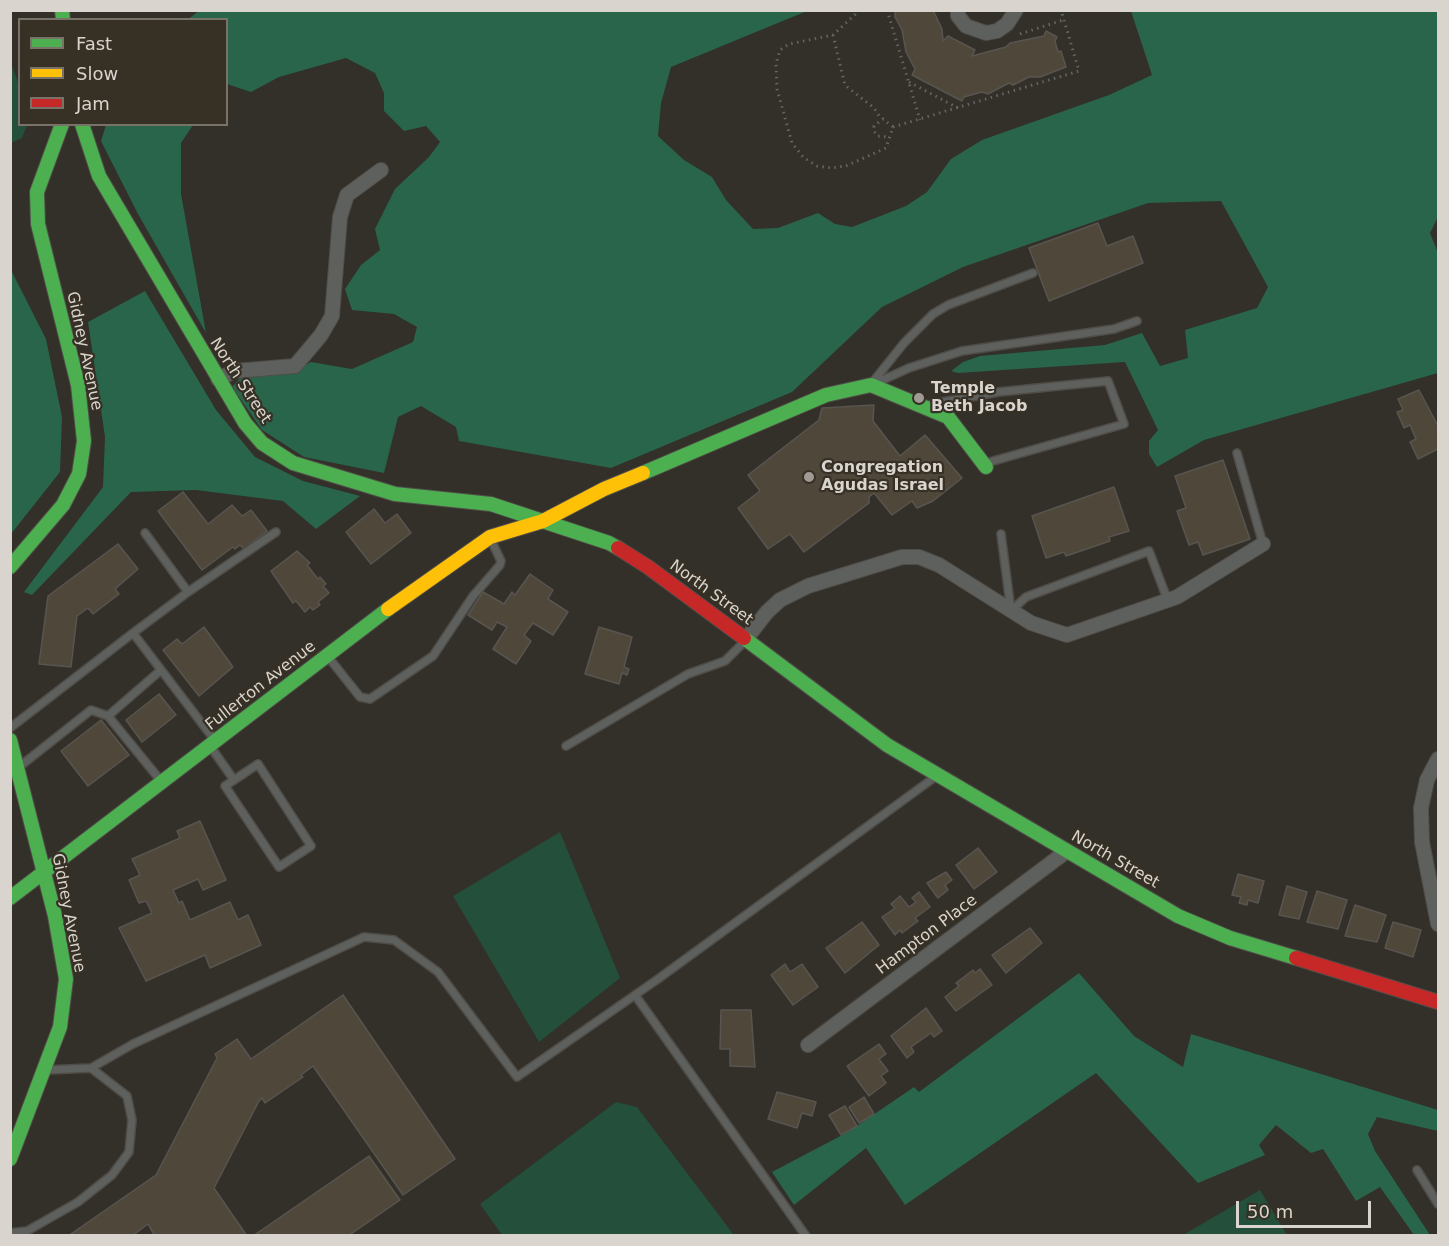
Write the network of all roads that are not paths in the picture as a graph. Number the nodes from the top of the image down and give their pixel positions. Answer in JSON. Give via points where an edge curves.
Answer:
{"nodes":[{"id":1,"x":958,"y":10,"type":"edge"},
{"id":2,"x":1016,"y":10,"type":"edge"},
{"id":3,"x":61,"y":126,"type":"edge"},
{"id":4,"x":83,"y":126,"type":"edge"},
{"id":5,"x":381,"y":170,"type":"dead end"},
{"id":6,"x":1033,"y":273,"type":"dead end"},
{"id":7,"x":1137,"y":321,"type":"dead end"},
{"id":8,"x":218,"y":379,"type":"junction"},
{"id":9,"x":871,"y":385,"type":"junction"},
{"id":10,"x":921,"y":406,"type":"junction"},
{"id":11,"x":1237,"y":453,"type":"dead end"},
{"id":12,"x":985,"y":466,"type":"joint"},
{"id":13,"x":543,"y":520,"type":"junction"},
{"id":14,"x":276,"y":532,"type":"dead end"},
{"id":15,"x":146,"y":533,"type":"dead end"},
{"id":16,"x":1001,"y":534,"type":"dead end"},
{"id":17,"x":490,"y":537,"type":"junction"},
{"id":18,"x":1263,"y":544,"type":"joint"},
{"id":19,"x":10,"y":567,"type":"edge"},
{"id":20,"x":188,"y":592,"type":"junction"},
{"id":21,"x":1168,"y":601,"type":"junction"},
{"id":22,"x":1011,"y":611,"type":"junction"},
{"id":23,"x":132,"y":633,"type":"junction"},
{"id":24,"x":746,"y":639,"type":"junction"},
{"id":25,"x":328,"y":656,"type":"junction"},
{"id":26,"x":161,"y":670,"type":"junction"},
{"id":27,"x":108,"y":716,"type":"junction"},
{"id":28,"x":10,"y":728,"type":"edge"},
{"id":29,"x":10,"y":740,"type":"edge"},
{"id":30,"x":213,"y":744,"type":"junction"},
{"id":31,"x":566,"y":746,"type":"dead end"},
{"id":32,"x":1438,"y":759,"type":"edge"},
{"id":33,"x":15,"y":769,"type":"edge"},
{"id":34,"x":939,"y":775,"type":"junction"},
{"id":35,"x":234,"y":780,"type":"junction"},
{"id":36,"x":163,"y":783,"type":"junction"},
{"id":37,"x":1067,"y":851,"type":"junction"},
{"id":38,"x":45,"y":873,"type":"junction"},
{"id":39,"x":10,"y":898,"type":"edge"},
{"id":40,"x":1438,"y":924,"type":"edge"},
{"id":41,"x":635,"y":995,"type":"junction"},
{"id":42,"x":1438,"y":1002,"type":"edge"},
{"id":43,"x":808,"y":1045,"type":"dead end"},
{"id":44,"x":91,"y":1068,"type":"junction"},
{"id":45,"x":44,"y":1070,"type":"junction"},
{"id":46,"x":10,"y":1159,"type":"edge"},
{"id":47,"x":1417,"y":1170,"type":"dead end"},
{"id":48,"x":1438,"y":1204,"type":"edge"},
{"id":49,"x":10,"y":1233,"type":"edge"},
{"id":50,"x":806,"y":1236,"type":"edge"}],
"edges":[{"from":1,"to":2,"type":"street","via":[[966,26],[986,33],[1002,27]]},
{"from":3,"to":19,"type":"street","name":"Gidney Avenue","via":[[37,192],[38,224],[78,385],[84,441],[79,474],[63,505]]},
{"from":4,"to":8,"type":"street","name":"North Street","via":[[99,176]]},
{"from":5,"to":8,"type":"street","via":[[347,195],[340,217],[332,316],[321,335],[295,366],[235,371]]},
{"from":6,"to":9,"type":"lane","via":[[933,314]]},
{"from":7,"to":9,"type":"lane","via":[[1114,329],[962,351]]},
{"from":8,"to":13,"type":"street","name":"North Street","via":[[245,423],[293,463],[395,494],[490,504]]},
{"from":9,"to":10,"type":"street"},
{"from":9,"to":13,"type":"street","name":"Fullerton Avenue","via":[[826,395],[604,489]]},
{"from":10,"to":12,"type":"street","via":[[948,417]]},
{"from":10,"to":12,"type":"lane","via":[[998,392],[1108,381],[1124,424]]},
{"from":11,"to":18,"type":"lane"},
{"from":13,"to":17,"type":"street","name":"Fullerton Avenue"},
{"from":13,"to":24,"type":"street","name":"North Street","via":[[619,549]]},
{"from":14,"to":20,"type":"lane"},
{"from":15,"to":20,"type":"lane"},
{"from":16,"to":22,"type":"lane"},
{"from":17,"to":25,"type":"street","name":"Fullerton Avenue"},
{"from":17,"to":25,"type":"lane","via":[[500,565],[473,596],[432,656],[370,699],[360,697]]},
{"from":18,"to":21,"type":"street"},
{"from":20,"to":23,"type":"lane"},
{"from":21,"to":22,"type":"street","via":[[1067,635],[1048,631]]},
{"from":21,"to":22,"type":"lane","via":[[1149,551],[1026,597]]},
{"from":22,"to":24,"type":"street","via":[[939,565],[919,557],[902,557],[808,586],[780,600]]},
{"from":23,"to":26,"type":"lane"},
{"from":23,"to":28,"type":"lane"},
{"from":24,"to":31,"type":"lane","via":[[725,662],[688,674]]},
{"from":24,"to":34,"type":"street","name":"North Street","via":[[887,745]]},
{"from":25,"to":30,"type":"street","name":"Fullerton Avenue"},
{"from":26,"to":27,"type":"lane"},
{"from":26,"to":30,"type":"lane"},
{"from":27,"to":33,"type":"lane","via":[[91,710]]},
{"from":27,"to":36,"type":"lane"},
{"from":29,"to":33,"type":"street","name":"Gidney Avenue"},
{"from":30,"to":35,"type":"lane"},
{"from":30,"to":36,"type":"street","name":"Fullerton Avenue"},
{"from":32,"to":40,"type":"street","via":[[1427,780],[1421,808],[1422,842]]},
{"from":33,"to":38,"type":"street","name":"Gidney Avenue"},
{"from":34,"to":37,"type":"street","name":"North Street"},
{"from":34,"to":41,"type":"lane"},
{"from":35,"to":35,"type":"lane","via":[[258,765],[311,846],[279,867],[225,786]]},
{"from":36,"to":38,"type":"street","name":"Fullerton Avenue"},
{"from":37,"to":42,"type":"street","name":"North Street","via":[[1178,916],[1230,938]]},
{"from":37,"to":43,"type":"street","name":"Hampton Place"},
{"from":38,"to":39,"type":"street","name":"Fullerton Avenue"},
{"from":38,"to":45,"type":"street","name":"Gidney Avenue","via":[[66,979],[60,1028]]},
{"from":41,"to":44,"type":"lane","via":[[517,1077],[438,972],[394,940],[364,937],[133,1044]]},
{"from":41,"to":50,"type":"lane"},
{"from":44,"to":45,"type":"lane"},
{"from":44,"to":49,"type":"lane","via":[[127,1096],[132,1120],[129,1152],[112,1175],[78,1202],[27,1231]]},
{"from":45,"to":46,"type":"street","name":"Gidney Avenue"},
{"from":47,"to":48,"type":"lane"}]}
